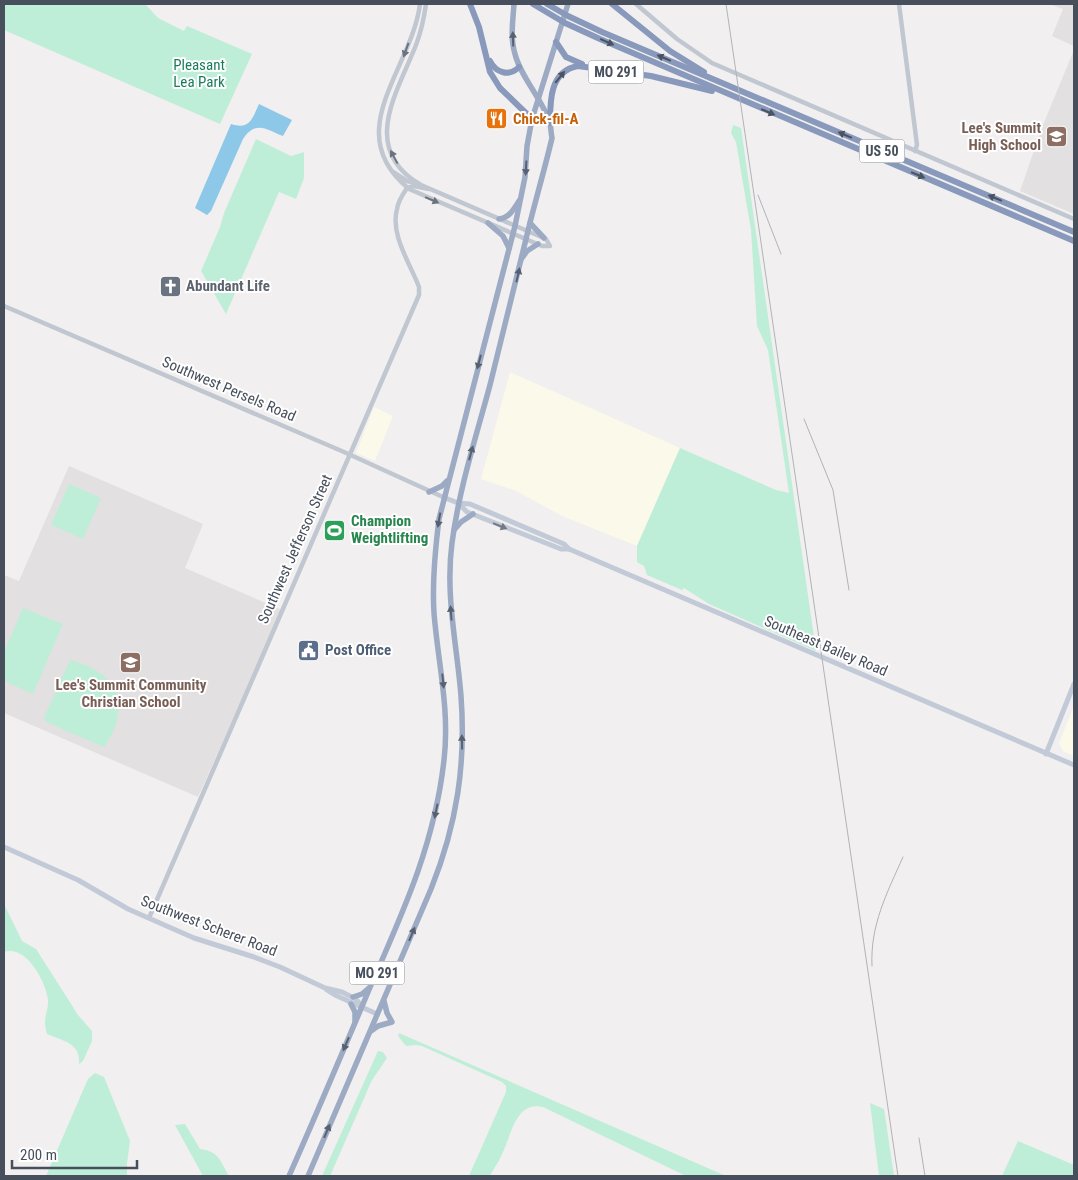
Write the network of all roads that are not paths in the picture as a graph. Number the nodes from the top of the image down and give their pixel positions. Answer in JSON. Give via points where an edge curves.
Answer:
{"nodes":[{"id":1,"x":470,"y":4,"type":"edge"},
{"id":2,"x":514,"y":4,"type":"edge"},
{"id":3,"x":533,"y":4,"type":"edge"},
{"id":4,"x":547,"y":4,"type":"edge"},
{"id":5,"x":568,"y":4,"type":"edge"},
{"id":6,"x":612,"y":4,"type":"edge"},
{"id":7,"x":636,"y":4,"type":"edge"},
{"id":8,"x":899,"y":4,"type":"edge"},
{"id":9,"x":419,"y":5,"type":"edge"},
{"id":10,"x":426,"y":6,"type":"edge"},
{"id":11,"x":557,"y":39,"type":"junction"},
{"id":12,"x":484,"y":51,"type":"junction"},
{"id":13,"x":519,"y":67,"type":"junction"},
{"id":14,"x":591,"y":67,"type":"junction"},
{"id":15,"x":724,"y":85,"type":"junction"},
{"id":16,"x":723,"y":93,"type":"junction"},
{"id":17,"x":538,"y":100,"type":"junction"},
{"id":18,"x":532,"y":119,"type":"junction"},
{"id":19,"x":550,"y":123,"type":"junction"},
{"id":20,"x":915,"y":150,"type":"junction"},
{"id":21,"x":390,"y":170,"type":"junction"},
{"id":22,"x":417,"y":182,"type":"junction"},
{"id":23,"x":407,"y":188,"type":"junction"},
{"id":24,"x":429,"y":189,"type":"junction"},
{"id":25,"x":522,"y":195,"type":"junction"},
{"id":26,"x":499,"y":219,"type":"junction"},
{"id":27,"x":1074,"y":219,"type":"edge"},
{"id":28,"x":488,"y":223,"type":"junction"},
{"id":29,"x":530,"y":223,"type":"junction"},
{"id":30,"x":1030,"y":223,"type":"junction"},
{"id":31,"x":515,"y":226,"type":"junction"},
{"id":32,"x":1074,"y":230,"type":"edge"},
{"id":33,"x":528,"y":231,"type":"junction"},
{"id":34,"x":513,"y":234,"type":"junction"},
{"id":35,"x":544,"y":238,"type":"junction"},
{"id":36,"x":526,"y":239,"type":"junction"},
{"id":37,"x":1074,"y":241,"type":"edge"},
{"id":38,"x":538,"y":244,"type":"junction"},
{"id":39,"x":1074,"y":245,"type":"edge"},
{"id":40,"x":509,"y":248,"type":"junction"},
{"id":41,"x":521,"y":259,"type":"junction"},
{"id":42,"x":4,"y":306,"type":"edge"},
{"id":43,"x":350,"y":455,"type":"junction"},
{"id":44,"x":448,"y":479,"type":"junction"},
{"id":45,"x":429,"y":492,"type":"junction"},
{"id":46,"x":443,"y":497,"type":"junction"},
{"id":47,"x":458,"y":503,"type":"junction"},
{"id":48,"x":473,"y":514,"type":"junction"},
{"id":49,"x":453,"y":532,"type":"junction"},
{"id":50,"x":569,"y":549,"type":"junction"},
{"id":51,"x":1074,"y":684,"type":"edge"},
{"id":52,"x":1046,"y":754,"type":"junction"},
{"id":53,"x":1074,"y":765,"type":"edge"},
{"id":54,"x":4,"y":847,"type":"edge"},
{"id":55,"x":149,"y":918,"type":"junction"},
{"id":56,"x":371,"y":987,"type":"junction"},
{"id":57,"x":384,"y":999,"type":"junction"},
{"id":58,"x":352,"y":1000,"type":"junction"},
{"id":59,"x":362,"y":1007,"type":"junction"},
{"id":60,"x":377,"y":1014,"type":"junction"},
{"id":61,"x":355,"y":1022,"type":"junction"},
{"id":62,"x":369,"y":1032,"type":"junction"},
{"id":63,"x":290,"y":1176,"type":"edge"},
{"id":64,"x":308,"y":1176,"type":"edge"}],
"edges":[{"from":1,"to":12,"type":"highway"},
{"from":13,"to":2,"type":"highway","one_way":true,"via":[[513,43]]},
{"from":3,"to":16,"type":"highway","number":"US 50","one_way":true,"via":[[600,39]]},
{"from":15,"to":4,"type":"highway","number":"US 50","one_way":true,"via":[[602,32]]},
{"from":5,"to":11,"type":"highway","number":"MO 291"},
{"from":6,"to":15,"type":"highway","via":[[670,51]]},
{"from":7,"to":20,"type":"street","via":[[712,62]]},
{"from":8,"to":20,"type":"street","via":[[917,145]]},
{"from":9,"to":10,"type":"street"},
{"from":9,"to":21,"type":"street","one_way":true,"via":[[404,55],[380,112],[379,143]]},
{"from":22,"to":10,"type":"street","one_way":true,"via":[[396,162],[386,132],[392,103],[418,38]]},
{"from":11,"to":14,"type":"highway","number":"MO 291","via":[[566,57]]},
{"from":11,"to":17,"type":"highway","number":"MO 291"},
{"from":12,"to":13,"type":"highway","via":[[492,65],[502,72],[512,72]]},
{"from":12,"to":18,"type":"highway","via":[[495,80]]},
{"from":13,"to":17,"type":"highway"},
{"from":14,"to":16,"type":"highway","number":"MO 291","via":[[651,76]]},
{"from":19,"to":14,"type":"highway","number":"MO 291","one_way":true,"via":[[551,96],[556,80],[568,69]]},
{"from":32,"to":15,"type":"highway","number":"US 50","one_way":true},
{"from":16,"to":30,"type":"highway","number":"US 50","one_way":true},
{"from":17,"to":18,"type":"highway","number":"MO 291"},
{"from":17,"to":19,"type":"highway"},
{"from":18,"to":25,"type":"highway","number":"MO 291","one_way":true},
{"from":19,"to":29,"type":"highway","number":"MO 291","via":[[552,138]]},
{"from":20,"to":27,"type":"street"},
{"from":21,"to":22,"type":"street","via":[[407,181]]},
{"from":21,"to":23,"type":"street"},
{"from":22,"to":24,"type":"street"},
{"from":23,"to":24,"type":"street"},
{"from":23,"to":28,"type":"street","one_way":true},
{"from":23,"to":43,"type":"street","name":"Southwest Jefferson Street","via":[[397,208],[395,222],[419,287],[419,296]]},
{"from":24,"to":26,"type":"street"},
{"from":25,"to":26,"type":"highway","via":[[510,214]]},
{"from":25,"to":31,"type":"highway","number":"MO 291"},
{"from":26,"to":31,"type":"street"},
{"from":28,"to":34,"type":"street"},
{"from":28,"to":40,"type":"highway","via":[[503,236]]},
{"from":29,"to":33,"type":"highway","number":"MO 291"},
{"from":29,"to":35,"type":"highway"},
{"from":30,"to":37,"type":"highway","number":"US 50"},
{"from":30,"to":39,"type":"highway"},
{"from":31,"to":33,"type":"street"},
{"from":31,"to":34,"type":"highway","number":"MO 291"},
{"from":33,"to":35,"type":"street"},
{"from":33,"to":36,"type":"highway","number":"MO 291"},
{"from":34,"to":36,"type":"street"},
{"from":34,"to":40,"type":"highway","number":"MO 291"},
{"from":35,"to":38,"type":"street","via":[[550,246]]},
{"from":36,"to":38,"type":"street"},
{"from":36,"to":41,"type":"highway","number":"MO 291"},
{"from":38,"to":41,"type":"highway"},
{"from":40,"to":44,"type":"highway","number":"MO 291","one_way":true},
{"from":47,"to":41,"type":"highway","number":"MO 291","one_way":true},
{"from":42,"to":43,"type":"street","name":"Southwest Persels Road"},
{"from":43,"to":45,"type":"street","name":"Southwest Persels Road"},
{"from":43,"to":55,"type":"street","name":"Southwest Jefferson Street"},
{"from":44,"to":45,"type":"highway"},
{"from":44,"to":46,"type":"highway","number":"MO 291"},
{"from":45,"to":46,"type":"street","name":"Southwest Persels Road"},
{"from":46,"to":47,"type":"main road","name":"Southeast Bailey Road"},
{"from":46,"to":56,"type":"highway","number":"MO 291","one_way":true,"via":[[436,542],[434,615],[446,712],[444,763],[423,858]]},
{"from":47,"to":48,"type":"main road","name":"Southeast Bailey Road"},
{"from":47,"to":49,"type":"highway","number":"MO 291"},
{"from":47,"to":50,"type":"main road","name":"Southeast Bailey Road","via":[[479,507]]},
{"from":48,"to":49,"type":"highway"},
{"from":48,"to":50,"type":"main road","name":"Southeast Bailey Road","one_way":true},
{"from":57,"to":49,"type":"highway","number":"MO 291","one_way":true,"via":[[439,870],[452,829],[460,786],[463,760],[461,696],[449,587]]},
{"from":50,"to":52,"type":"main road","name":"Southeast Bailey Road"},
{"from":51,"to":52,"type":"main road"},
{"from":52,"to":53,"type":"main road","name":"Southeast Bailey Road"},
{"from":54,"to":55,"type":"main road","name":"Southwest Scherer Road","via":[[78,880]]},
{"from":55,"to":58,"type":"main road","name":"Southwest Scherer Road","via":[[194,938],[280,967],[335,995]]},
{"from":56,"to":58,"type":"highway"},
{"from":56,"to":59,"type":"highway","number":"MO 291"},
{"from":57,"to":60,"type":"highway","number":"MO 291"},
{"from":57,"to":62,"type":"highway","via":[[392,1022]]},
{"from":58,"to":59,"type":"main road","name":"Southwest Scherer Road"},
{"from":58,"to":61,"type":"highway"},
{"from":59,"to":60,"type":"main road","name":"Southwest Scherer Road"},
{"from":59,"to":61,"type":"highway","number":"MO 291"},
{"from":60,"to":62,"type":"highway","number":"MO 291"},
{"from":61,"to":63,"type":"highway","number":"MO 291","one_way":true},
{"from":64,"to":62,"type":"highway","number":"MO 291","one_way":true}]}
